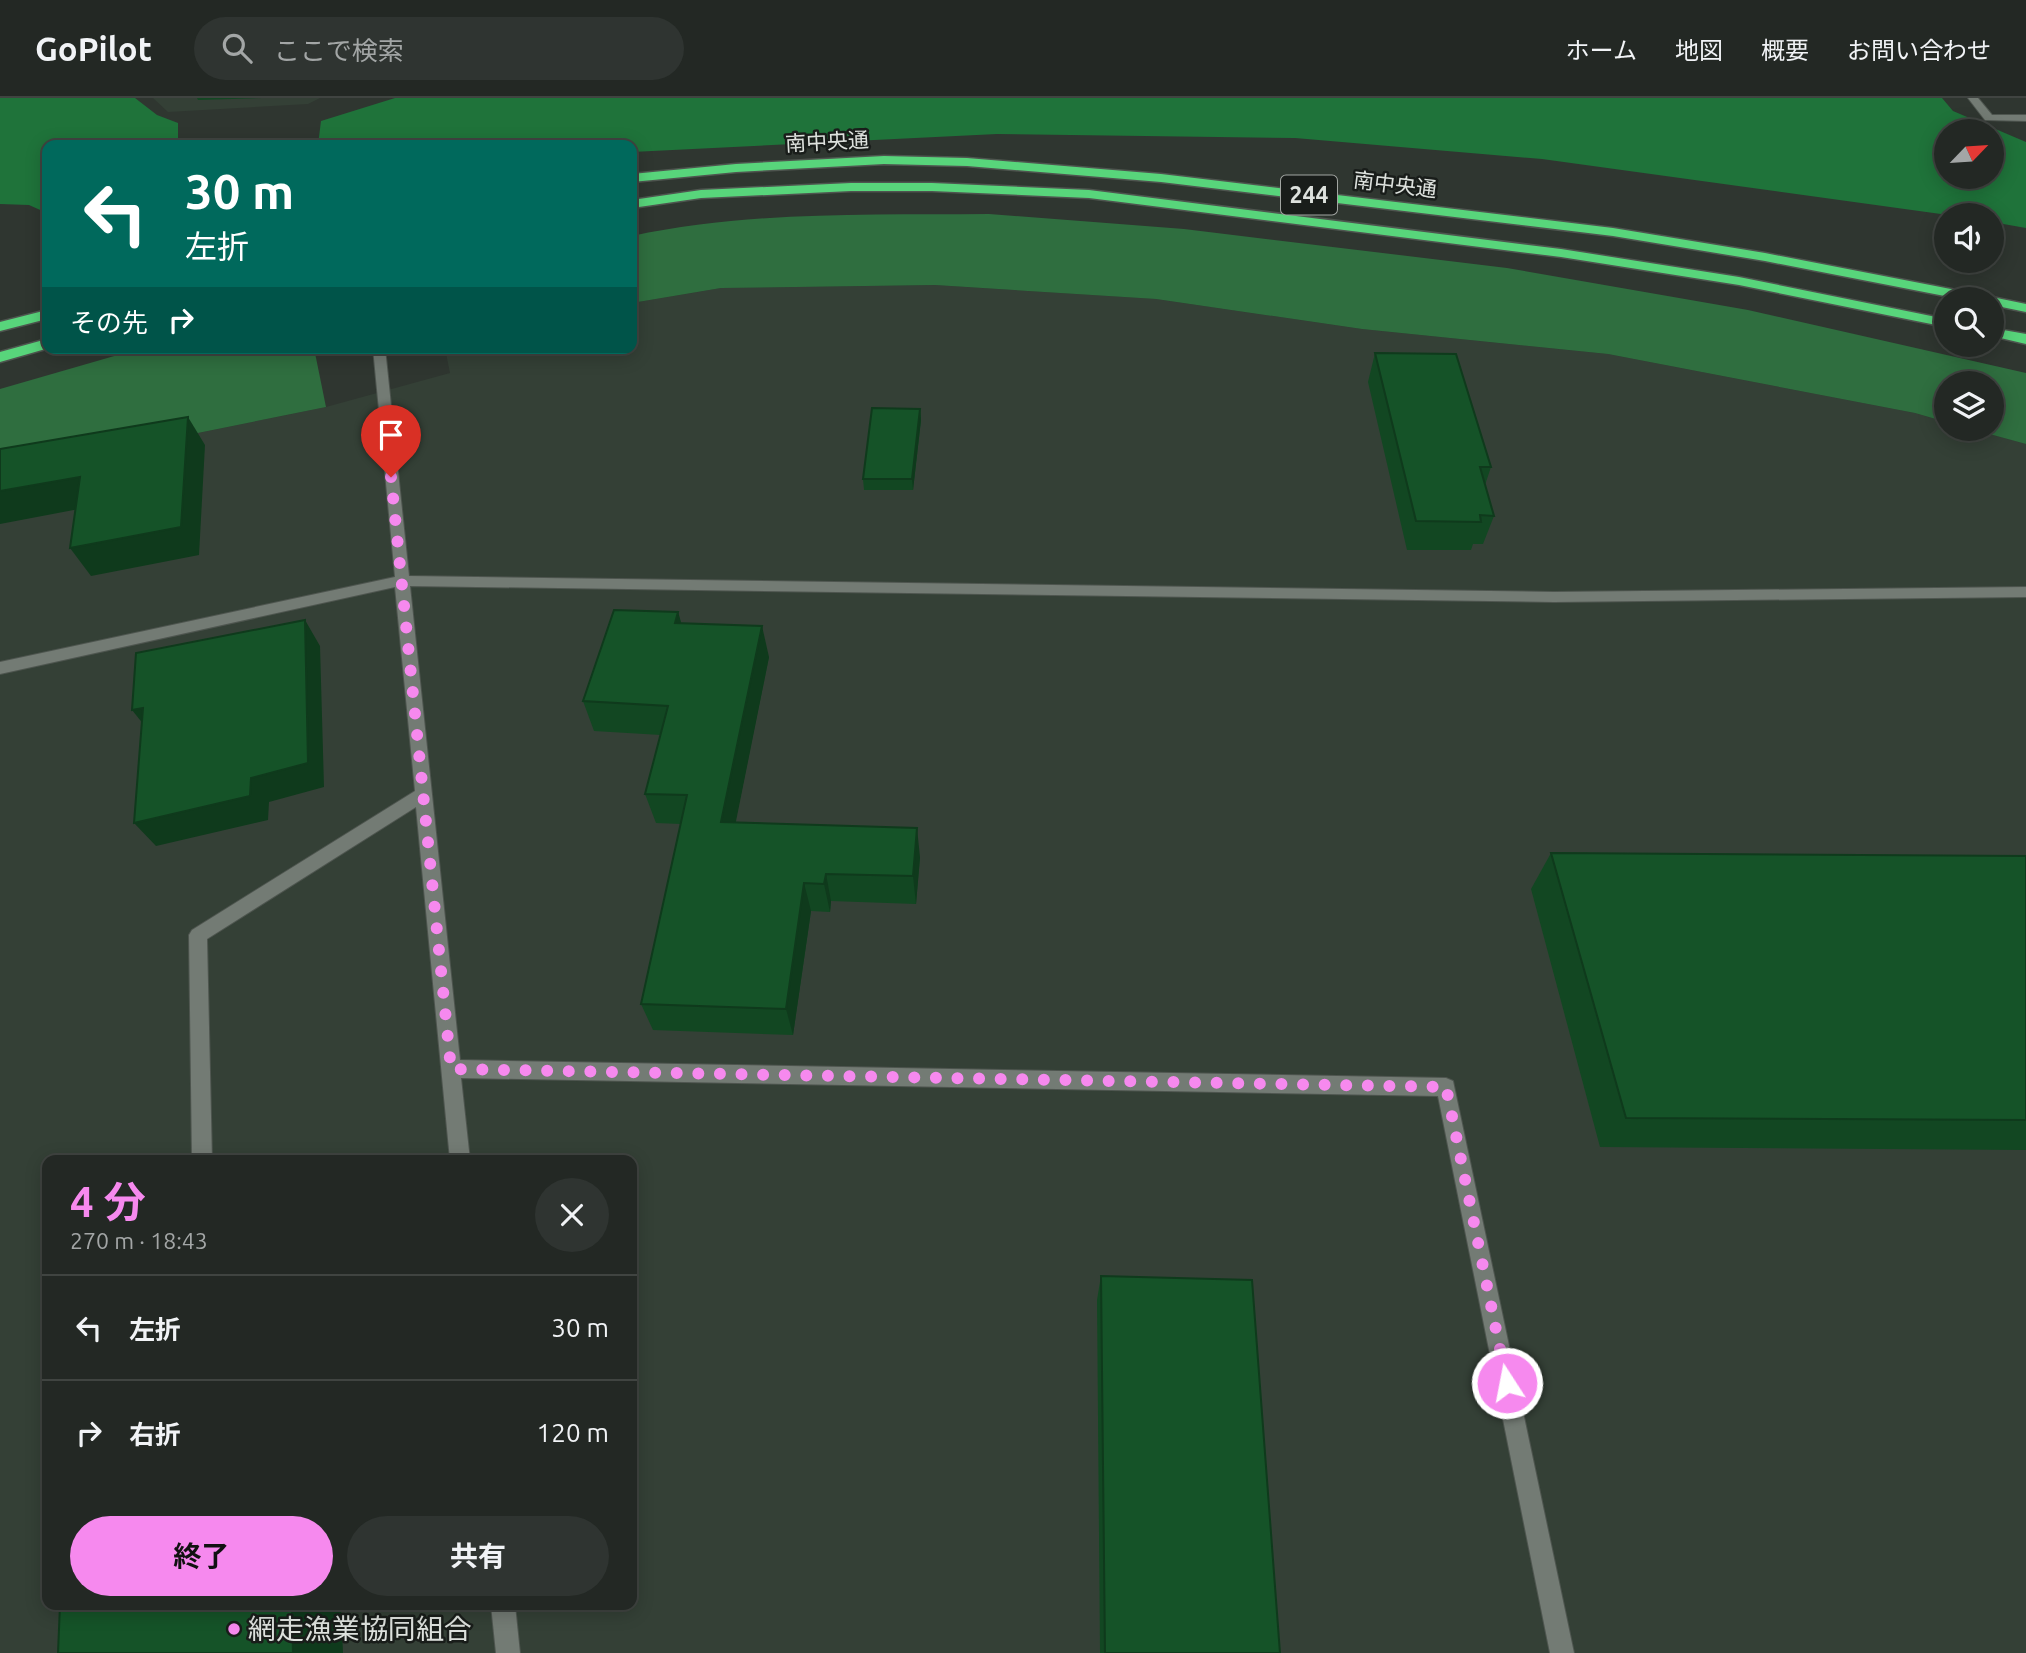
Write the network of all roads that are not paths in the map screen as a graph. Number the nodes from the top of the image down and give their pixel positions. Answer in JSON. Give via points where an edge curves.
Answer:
{"nodes":[{"id":1,"x":1973,"y":98,"type":"edge"},
{"id":2,"x":2026,"y":118,"type":"edge"},
{"id":3,"x":637,"y":178,"type":"edge"},
{"id":4,"x":637,"y":203,"type":"edge"},
{"id":5,"x":1934,"y":290,"type":"edge"},
{"id":6,"x":2004,"y":303,"type":"edge"},
{"id":7,"x":2026,"y":308,"type":"edge"},
{"id":8,"x":42,"y":315,"type":"edge"},
{"id":9,"x":1934,"y":321,"type":"edge"},
{"id":10,"x":0,"y":327,"type":"edge"},
{"id":11,"x":2004,"y":334,"type":"edge"},
{"id":12,"x":2026,"y":339,"type":"edge"},
{"id":13,"x":42,"y":345,"type":"edge"},
{"id":14,"x":380,"y":354,"type":"edge"},
{"id":15,"x":0,"y":356,"type":"edge"},
{"id":16,"x":401,"y":581,"type":"junction"},
{"id":17,"x":2026,"y":592,"type":"edge"},
{"id":18,"x":0,"y":667,"type":"edge"},
{"id":19,"x":424,"y":794,"type":"junction"},
{"id":20,"x":451,"y":1069,"type":"junction"},
{"id":21,"x":202,"y":1155,"type":"edge"},
{"id":22,"x":460,"y":1155,"type":"edge"},
{"id":23,"x":504,"y":1610,"type":"edge"},
{"id":24,"x":508,"y":1653,"type":"edge"},
{"id":25,"x":1562,"y":1653,"type":"edge"}],
"edges":[{"from":1,"to":2,"type":"street","via":[[1989,118]]},
{"from":3,"to":5,"type":"highway","name":"南中央通","number":"244","via":[[884,160],[1149,177],[1613,232]]},
{"from":4,"to":9,"type":"highway","name":"南中央通","number":"244","via":[[701,194],[850,187],[1089,194],[1561,253],[1738,281]]},
{"from":6,"to":7,"type":"highway"},
{"from":8,"to":10,"type":"highway"},
{"from":11,"to":12,"type":"highway"},
{"from":13,"to":15,"type":"highway"},
{"from":14,"to":16,"type":"street"},
{"from":16,"to":17,"type":"street","via":[[1555,597]]},
{"from":16,"to":18,"type":"street"},
{"from":16,"to":19,"type":"street"},
{"from":19,"to":20,"type":"street"},
{"from":19,"to":21,"type":"street","via":[[198,935]]},
{"from":20,"to":22,"type":"street"},
{"from":20,"to":25,"type":"street","via":[[1446,1087]]},
{"from":23,"to":24,"type":"street"}]}
